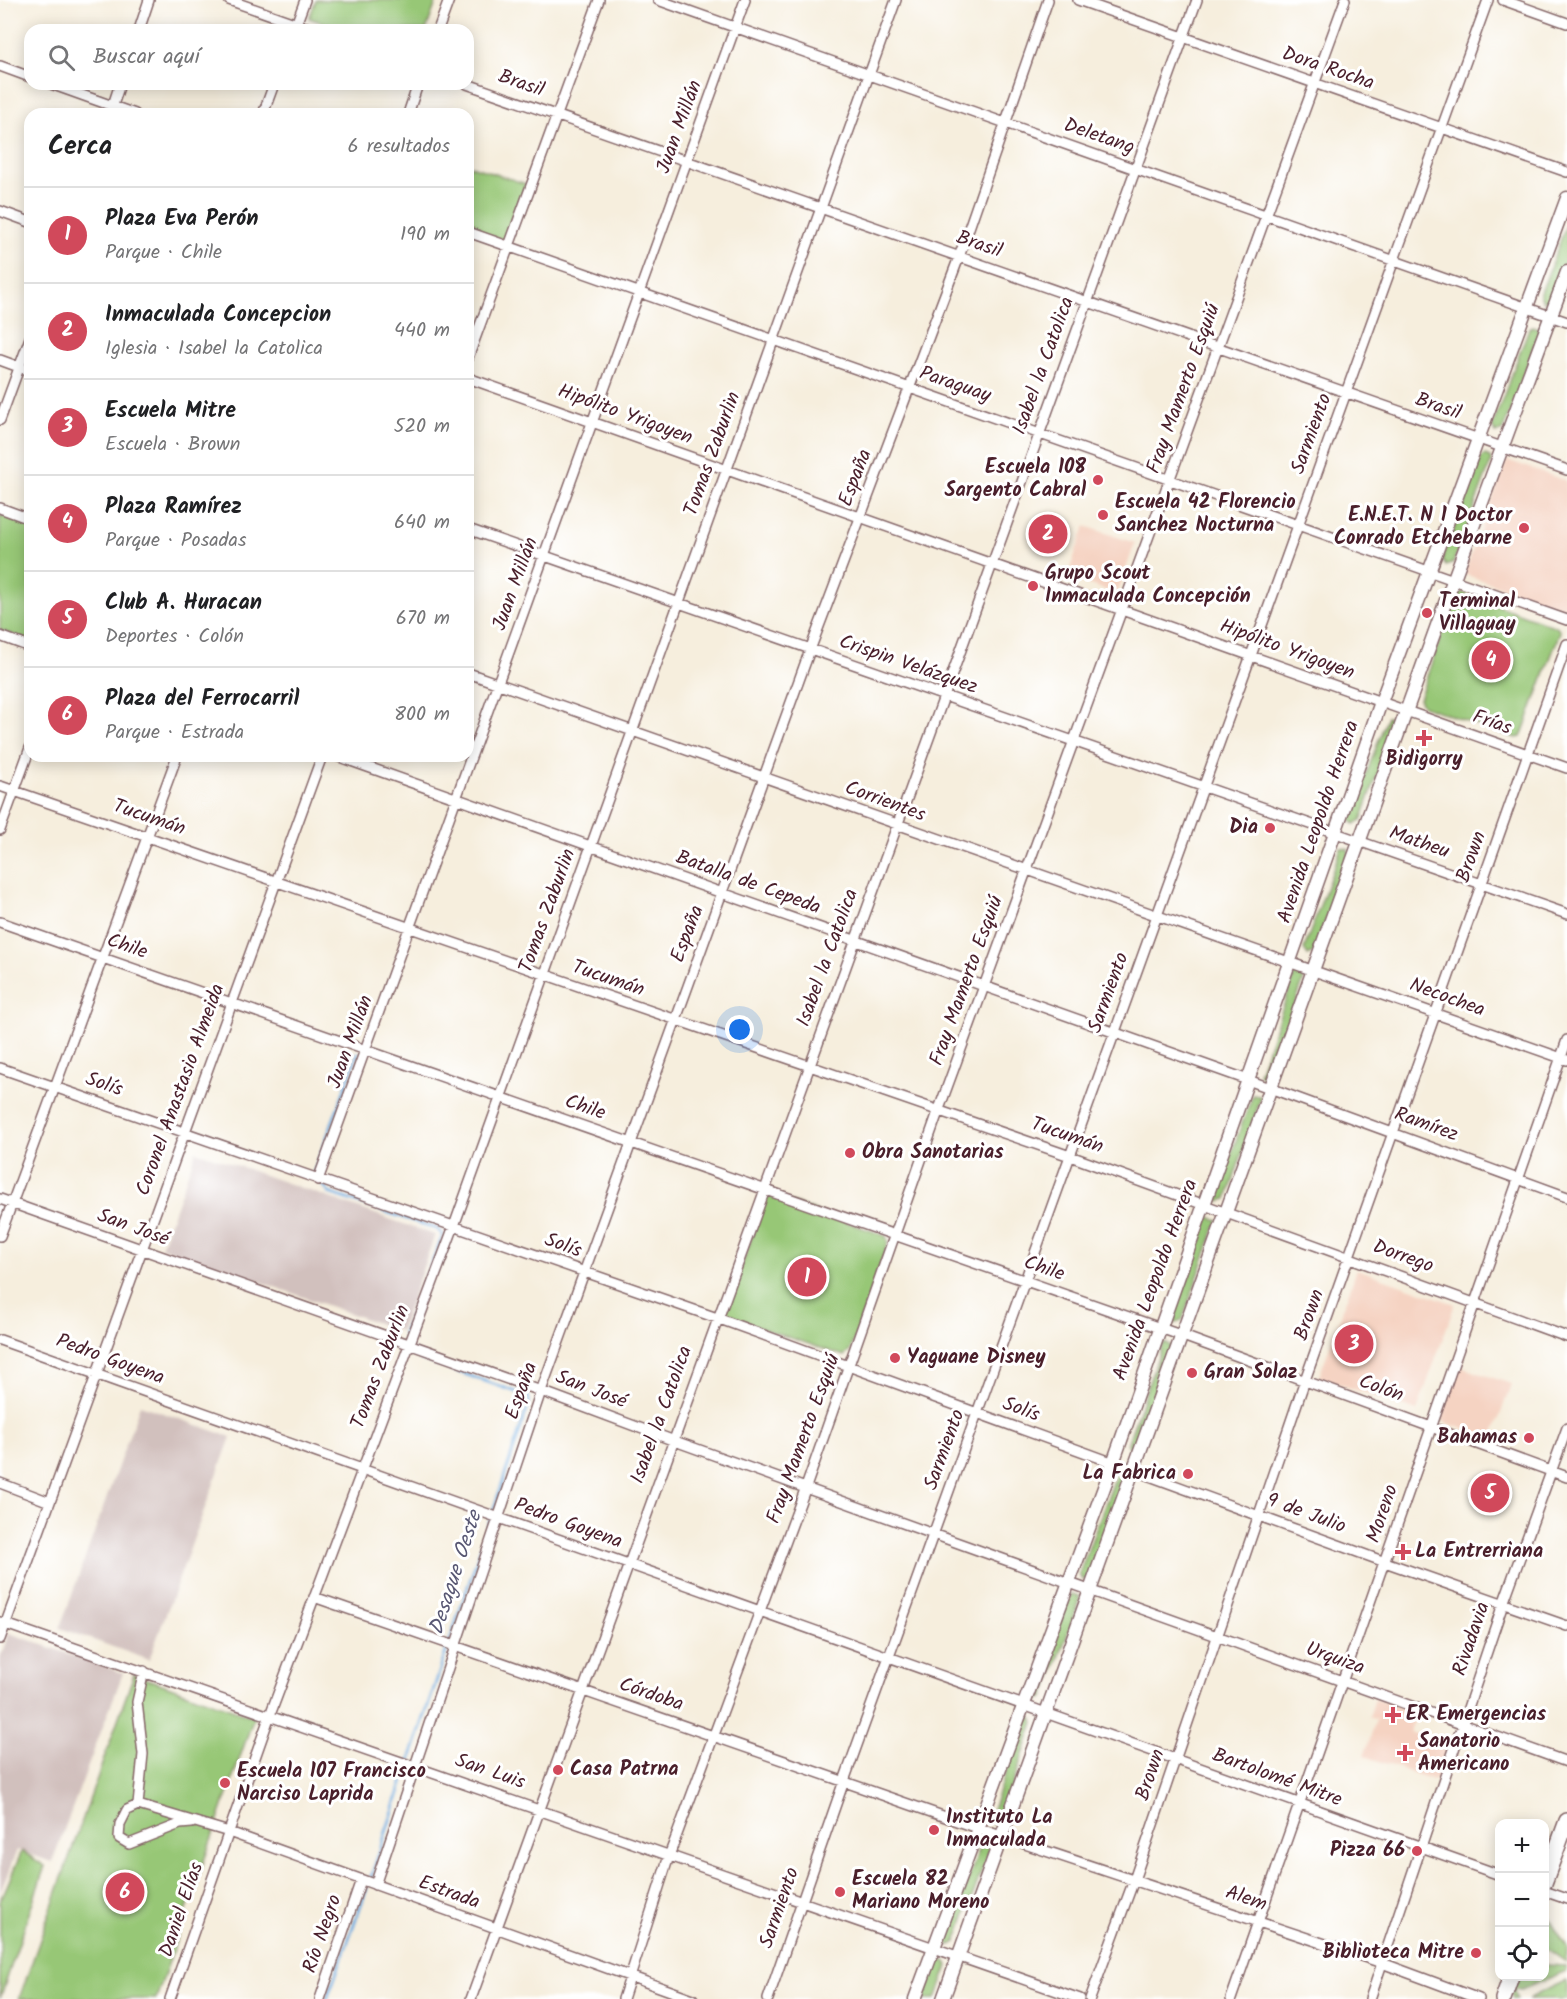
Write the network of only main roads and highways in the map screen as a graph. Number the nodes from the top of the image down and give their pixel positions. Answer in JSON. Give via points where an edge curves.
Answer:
{"nodes":[{"id":1,"x":1567,"y":1821,"type":"edge"},
{"id":2,"x":1549,"y":1873,"type":"edge"},
{"id":3,"x":1510,"y":1981,"type":"edge"},
{"id":4,"x":1503,"y":1999,"type":"edge"}],
"edges":[{"from":1,"to":2,"type":"main road"},
{"from":3,"to":4,"type":"main road"}]}
